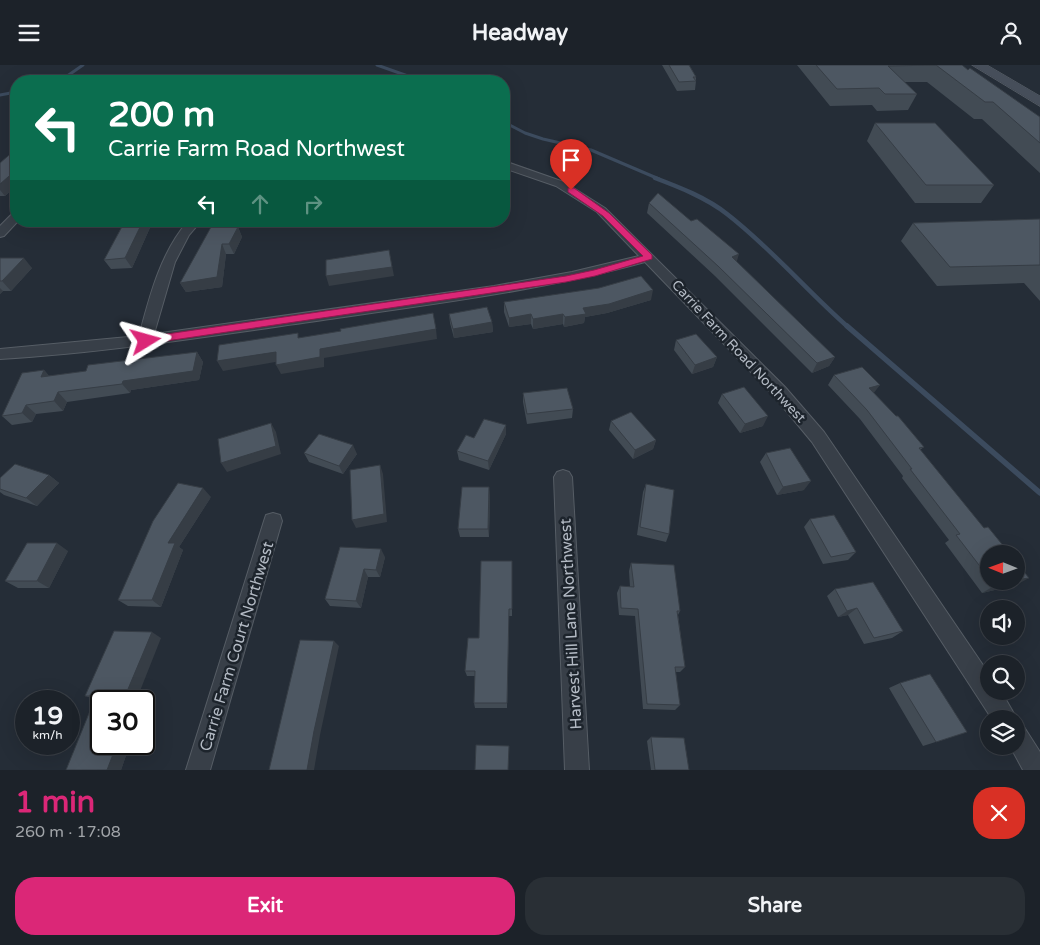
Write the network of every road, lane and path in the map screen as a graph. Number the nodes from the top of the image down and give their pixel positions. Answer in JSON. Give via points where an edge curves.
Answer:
{"nodes":[{"id":1,"x":978,"y":65,"type":"edge"},
{"id":2,"x":1040,"y":102,"type":"edge"},
{"id":3,"x":510,"y":166,"type":"edge"},
{"id":4,"x":10,"y":223,"type":"edge"},
{"id":5,"x":190,"y":227,"type":"edge"},
{"id":6,"x":0,"y":233,"type":"edge"},
{"id":7,"x":649,"y":257,"type":"junction"},
{"id":8,"x":146,"y":341,"type":"junction"},
{"id":9,"x":0,"y":354,"type":"edge"},
{"id":10,"x":563,"y":477,"type":"dead end"},
{"id":11,"x":273,"y":521,"type":"dead end"},
{"id":12,"x":1000,"y":710,"type":"edge"},
{"id":13,"x":1025,"y":750,"type":"edge"},
{"id":14,"x":198,"y":770,"type":"edge"},
{"id":15,"x":577,"y":770,"type":"edge"},
{"id":16,"x":1037,"y":770,"type":"edge"}],
"edges":[{"from":1,"to":2,"type":"street"},
{"from":3,"to":7,"type":"street","name":"Carrie Farm Road Northwest","via":[[548,179],[583,197],[606,214]]},
{"from":4,"to":6,"type":"street"},
{"from":5,"to":8,"type":"street","via":[[179,240],[168,264]]},
{"from":7,"to":8,"type":"street","via":[[566,279]]},
{"from":7,"to":12,"type":"street","name":"Carrie Farm Road Northwest","via":[[804,420]]},
{"from":8,"to":9,"type":"street"},
{"from":10,"to":15,"type":"street","name":"Harvest Hill Lane Northwest"},
{"from":11,"to":14,"type":"street","name":"Carrie Farm Court Northwest"},
{"from":13,"to":16,"type":"street"}]}
